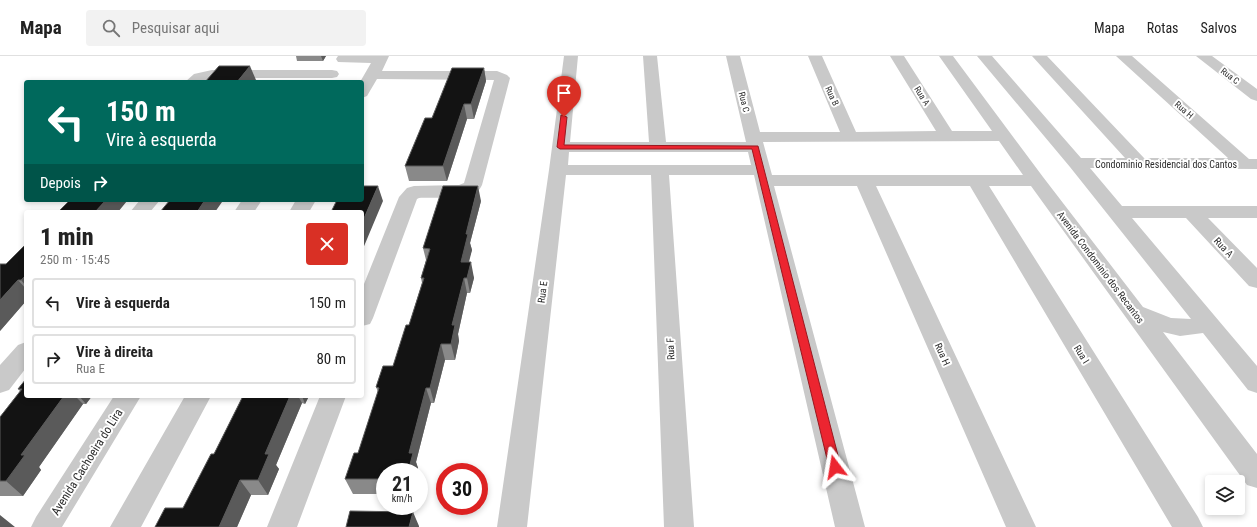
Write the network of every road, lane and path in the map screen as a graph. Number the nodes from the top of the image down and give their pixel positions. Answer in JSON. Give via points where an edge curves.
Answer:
{"nodes":[{"id":1,"x":571,"y":56,"type":"edge"},
{"id":2,"x":650,"y":56,"type":"edge"},
{"id":3,"x":733,"y":56,"type":"edge"},
{"id":4,"x":815,"y":56,"type":"edge"},
{"id":5,"x":897,"y":56,"type":"edge"},
{"id":6,"x":1039,"y":56,"type":"edge"},
{"id":7,"x":1123,"y":56,"type":"edge"},
{"id":8,"x":1203,"y":56,"type":"edge"},
{"id":9,"x":344,"y":57,"type":"edge"},
{"id":10,"x":381,"y":57,"type":"edge"},
{"id":11,"x":260,"y":62,"type":"dead end"},
{"id":12,"x":969,"y":62,"type":"edge"},
{"id":13,"x":250,"y":74,"type":"junction"},
{"id":14,"x":370,"y":75,"type":"junction"},
{"id":15,"x":330,"y":78,"type":"edge"},
{"id":16,"x":196,"y":80,"type":"edge"},
{"id":17,"x":364,"y":88,"type":"edge"},
{"id":18,"x":1257,"y":96,"type":"edge"},
{"id":19,"x":850,"y":136,"type":"junction"},
{"id":20,"x":947,"y":136,"type":"junction"},
{"id":21,"x":1004,"y":136,"type":"junction"},
{"id":22,"x":754,"y":142,"type":"junction"},
{"id":23,"x":560,"y":147,"type":"junction"},
{"id":24,"x":658,"y":147,"type":"junction"},
{"id":25,"x":1076,"y":163,"type":"junction"},
{"id":26,"x":1138,"y":163,"type":"junction"},
{"id":27,"x":1251,"y":164,"type":"edge"},
{"id":28,"x":558,"y":170,"type":"junction"},
{"id":29,"x":660,"y":170,"type":"junction"},
{"id":30,"x":762,"y":175,"type":"junction"},
{"id":31,"x":864,"y":180,"type":"junction"},
{"id":32,"x":976,"y":181,"type":"junction"},
{"id":33,"x":1036,"y":181,"type":"junction"},
{"id":34,"x":148,"y":202,"type":"edge"},
{"id":35,"x":142,"y":210,"type":"edge"},
{"id":36,"x":1115,"y":212,"type":"junction"},
{"id":37,"x":1191,"y":212,"type":"junction"},
{"id":38,"x":1257,"y":212,"type":"edge"},
{"id":39,"x":1257,"y":281,"type":"edge"},
{"id":40,"x":1197,"y":311,"type":"junction"},
{"id":41,"x":364,"y":313,"type":"edge"},
{"id":42,"x":1136,"y":313,"type":"junction"},
{"id":43,"x":24,"y":353,"type":"edge"},
{"id":44,"x":0,"y":383,"type":"edge"},
{"id":45,"x":1257,"y":383,"type":"edge"},
{"id":46,"x":127,"y":398,"type":"edge"},
{"id":47,"x":197,"y":398,"type":"edge"},
{"id":48,"x":332,"y":398,"type":"edge"},
{"id":49,"x":1257,"y":476,"type":"edge"},
{"id":50,"x":46,"y":527,"type":"edge"},
{"id":51,"x":125,"y":527,"type":"edge"},
{"id":52,"x":282,"y":527,"type":"edge"},
{"id":53,"x":512,"y":527,"type":"edge"},
{"id":54,"x":679,"y":527,"type":"edge"},
{"id":55,"x":850,"y":527,"type":"edge"},
{"id":56,"x":1021,"y":527,"type":"edge"},
{"id":57,"x":1188,"y":527,"type":"edge"}],
"edges":[{"from":1,"to":23,"type":"street","name":"Rua E"},
{"from":2,"to":24,"type":"street"},
{"from":3,"to":22,"type":"street","name":"Rua C"},
{"from":4,"to":19,"type":"street","name":"Rua B"},
{"from":5,"to":20,"type":"street","name":"Rua A"},
{"from":6,"to":26,"type":"street"},
{"from":7,"to":27,"type":"street","name":"Rua H"},
{"from":8,"to":18,"type":"street","name":"Rua C"},
{"from":9,"to":10,"type":"street"},
{"from":9,"to":15,"type":"street"},
{"from":10,"to":14,"type":"street"},
{"from":11,"to":13,"type":"street"},
{"from":12,"to":21,"type":"street","name":"Avenida Condominio dos Recantos"},
{"from":12,"to":25,"type":"street","name":"Avenida Condominio dos Recantos"},
{"from":13,"to":15,"type":"street"},
{"from":13,"to":16,"type":"street","via":[[205,75]]},
{"from":14,"to":17,"type":"street"},
{"from":14,"to":41,"type":"street","via":[[454,68],[502,78],[473,185],[466,190],[410,194]]},
{"from":19,"to":20,"type":"street"},
{"from":19,"to":22,"type":"street"},
{"from":20,"to":21,"type":"street"},
{"from":21,"to":33,"type":"street","name":"Avenida Condominio dos Recantos"},
{"from":22,"to":24,"type":"street"},
{"from":22,"to":30,"type":"street","name":"Rua C"},
{"from":23,"to":24,"type":"street"},
{"from":23,"to":28,"type":"street","name":"Rua E"},
{"from":25,"to":26,"type":"street","name":"Condominio Residencial dos Cantos"},
{"from":25,"to":36,"type":"street","name":"Avenida Condominio dos Recantos"},
{"from":26,"to":27,"type":"street","name":"Condominio Residencial dos Cantos"},
{"from":28,"to":29,"type":"street"},
{"from":28,"to":53,"type":"street","name":"Rua E"},
{"from":29,"to":30,"type":"street"},
{"from":29,"to":54,"type":"street","name":"Rua F"},
{"from":30,"to":31,"type":"street"},
{"from":30,"to":55,"type":"street","name":"Rua C"},
{"from":31,"to":32,"type":"street"},
{"from":31,"to":56,"type":"street","name":"Rua H"},
{"from":32,"to":33,"type":"street"},
{"from":32,"to":57,"type":"street","name":"Rua I"},
{"from":33,"to":42,"type":"street","name":"Avenida Condominio dos Recantos"},
{"from":34,"to":35,"type":"street"},
{"from":36,"to":37,"type":"street"},
{"from":36,"to":40,"type":"street","name":"Avenida Condominio dos Recantos"},
{"from":37,"to":38,"type":"street"},
{"from":37,"to":39,"type":"street","name":"Rua A"},
{"from":40,"to":42,"type":"street","via":[[1207,323],[1180,328],[1166,326]]},
{"from":40,"to":45,"type":"street","name":"Avenida Condominio dos Recantos"},
{"from":42,"to":49,"type":"street","name":"Avenida Condominio dos Recantos"},
{"from":43,"to":44,"type":"street"},
{"from":46,"to":50,"type":"street","name":"Avenida Cachoeira do Lira"},
{"from":47,"to":51,"type":"street"},
{"from":48,"to":52,"type":"street"}]}
